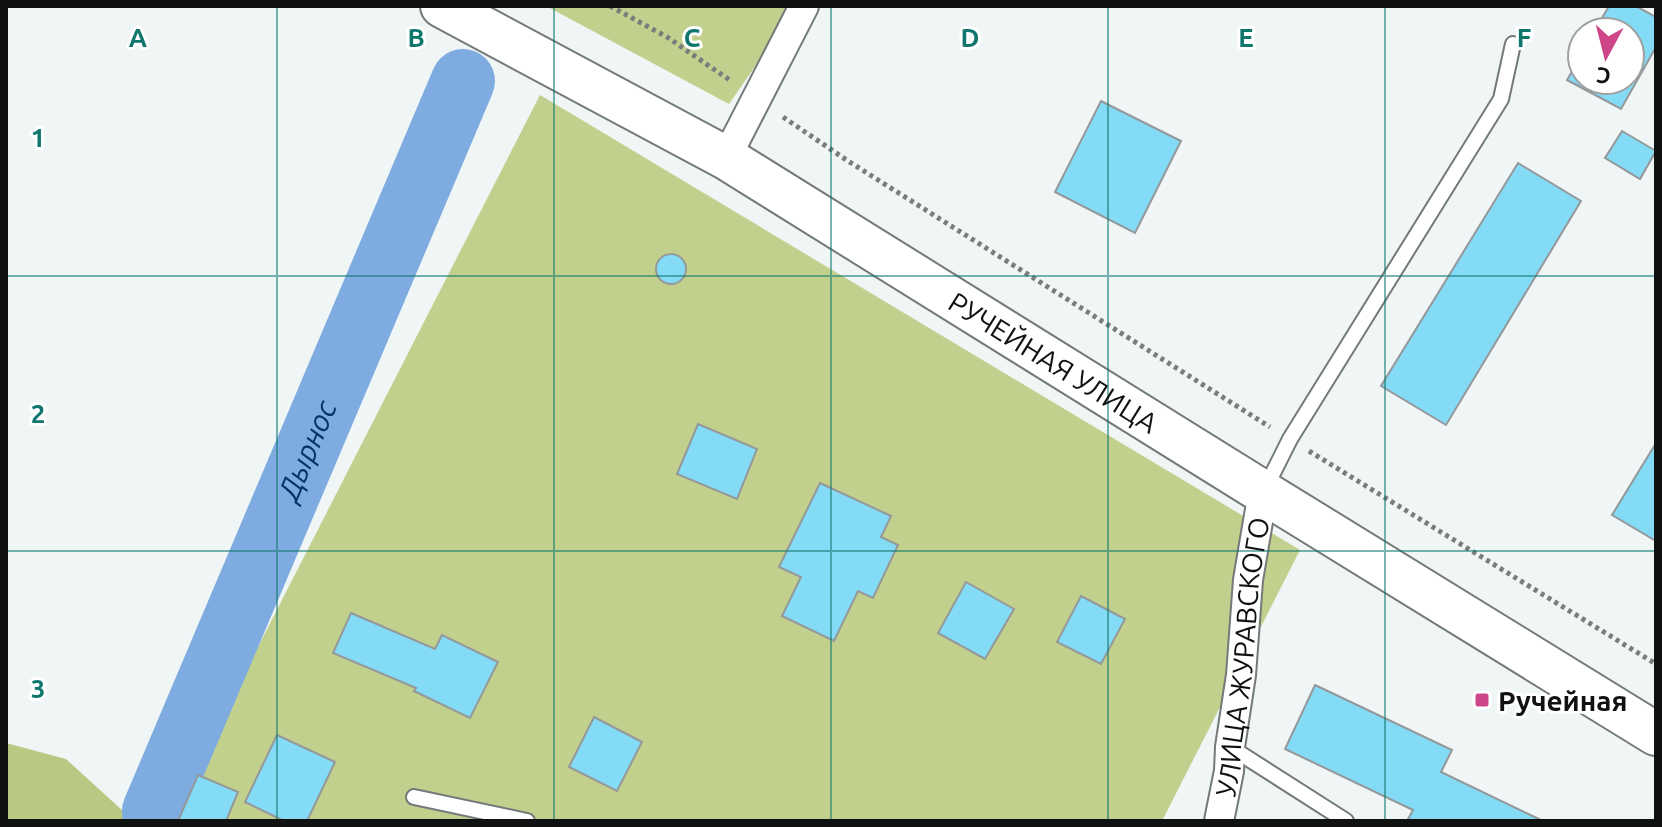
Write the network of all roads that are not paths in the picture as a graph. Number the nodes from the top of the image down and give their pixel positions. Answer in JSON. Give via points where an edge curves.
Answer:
{"nodes":[{"id":1,"x":442,"y":6,"type":"edge"},
{"id":2,"x":804,"y":6,"type":"edge"},
{"id":3,"x":1513,"y":44,"type":"dead end"},
{"id":4,"x":726,"y":158,"type":"junction"},
{"id":5,"x":1263,"y":492,"type":"junction"},
{"id":6,"x":1656,"y":734,"type":"edge"},
{"id":7,"x":1230,"y":747,"type":"junction"},
{"id":8,"x":414,"y":797,"type":"dead end"},
{"id":9,"x":527,"y":821,"type":"edge"},
{"id":10,"x":1219,"y":821,"type":"edge"},
{"id":11,"x":1346,"y":821,"type":"edge"}],
"edges":[{"from":1,"to":4,"type":"street","name":"РУЧЕЙНАЯ УЛИЦА"},
{"from":2,"to":4,"type":"street"},
{"from":3,"to":5,"type":"lane","via":[[1501,99],[1290,439]]},
{"from":4,"to":5,"type":"street","name":"РУЧЕЙНАЯ УЛИЦА"},
{"from":5,"to":6,"type":"street","name":"РУЧЕЙНАЯ УЛИЦА"},
{"from":5,"to":7,"type":"street","name":"УЛИЦА ЖУРАВСКОГО"},
{"from":7,"to":10,"type":"street","name":"УЛИЦА ЖУРАВСКОГО"},
{"from":7,"to":11,"type":"lane"},
{"from":8,"to":9,"type":"lane"}]}
